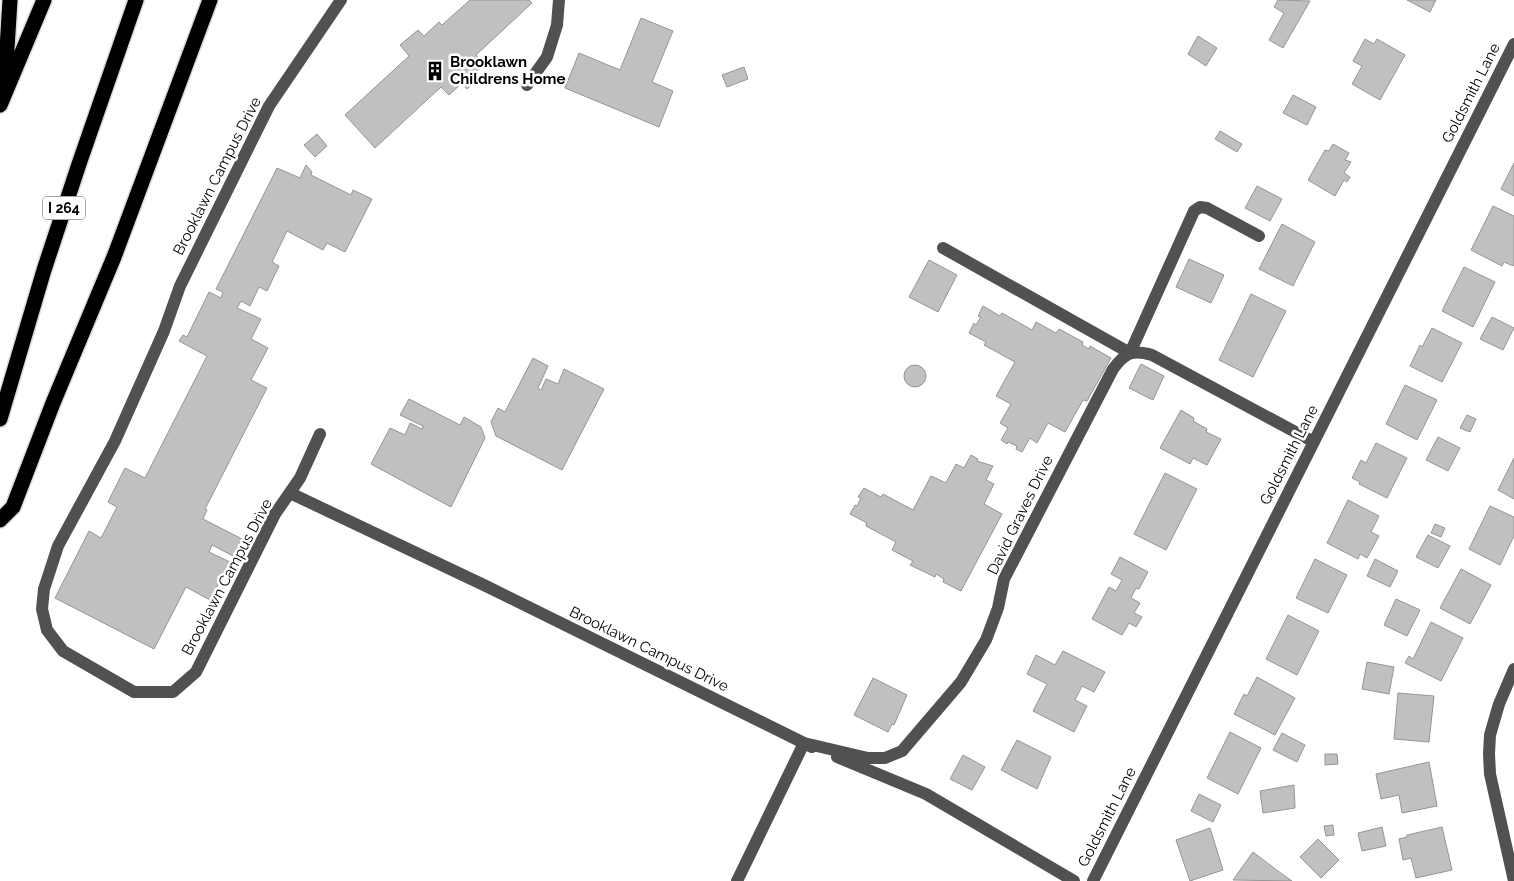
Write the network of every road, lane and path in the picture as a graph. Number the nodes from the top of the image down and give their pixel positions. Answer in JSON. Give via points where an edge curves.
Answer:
{"nodes":[{"id":1,"x":10,"y":0,"type":"edge"},
{"id":2,"x":44,"y":0,"type":"edge"},
{"id":3,"x":136,"y":0,"type":"edge"},
{"id":4,"x":210,"y":0,"type":"edge"},
{"id":5,"x":341,"y":0,"type":"edge"},
{"id":6,"x":560,"y":0,"type":"edge"},
{"id":7,"x":1514,"y":44,"type":"edge"},
{"id":8,"x":527,"y":85,"type":"dead end"},
{"id":9,"x":2,"y":98,"type":"edge"},
{"id":10,"x":1259,"y":236,"type":"dead end"},
{"id":11,"x":943,"y":248,"type":"dead end"},
{"id":12,"x":1130,"y":353,"type":"junction"},
{"id":13,"x":0,"y":419,"type":"edge"},
{"id":14,"x":320,"y":434,"type":"dead end"},
{"id":15,"x":1314,"y":442,"type":"junction"},
{"id":16,"x":290,"y":493,"type":"junction"},
{"id":17,"x":0,"y":520,"type":"edge"},
{"id":18,"x":1514,"y":669,"type":"edge"},
{"id":19,"x":804,"y":743,"type":"junction"},
{"id":20,"x":738,"y":881,"type":"edge"},
{"id":21,"x":1074,"y":881,"type":"edge"},
{"id":22,"x":1094,"y":881,"type":"edge"},
{"id":23,"x":1514,"y":881,"type":"edge"}],
"edges":[{"from":1,"to":9,"type":"highway"},
{"from":2,"to":9,"type":"highway"},
{"from":3,"to":13,"type":"highway","number":"I 264","via":[[57,232]]},
{"from":4,"to":17,"type":"highway","via":[[114,257],[52,403],[13,507]]},
{"from":5,"to":16,"type":"street","name":"Brooklawn Campus Drive","via":[[269,106],[180,286],[164,331],[115,441],[58,546],[44,589],[42,609],[47,630],[63,651],[134,692],[173,692],[196,672],[275,514]]},
{"from":6,"to":8,"type":"street","via":[[557,25],[547,56]]},
{"from":7,"to":15,"type":"street","name":"Goldsmith Lane"},
{"from":10,"to":12,"type":"street","via":[[1207,208],[1200,207],[1194,211]]},
{"from":11,"to":12,"type":"street"},
{"from":12,"to":15,"type":"street","via":[[1152,354]]},
{"from":12,"to":19,"type":"street","name":"David Graves Drive","via":[[1113,369],[1004,579],[986,640],[961,682],[916,736],[902,751],[885,758],[868,758]]},
{"from":14,"to":16,"type":"street"},
{"from":15,"to":22,"type":"street","name":"Goldsmith Lane"},
{"from":16,"to":19,"type":"street","name":"Brooklawn Campus Drive"},
{"from":18,"to":23,"type":"street","via":[[1499,704],[1490,735],[1489,754],[1490,774]]},
{"from":19,"to":20,"type":"street"},
{"from":19,"to":21,"type":"street","name":"Brooklawn Campus Drive","via":[[926,794]]}]}
